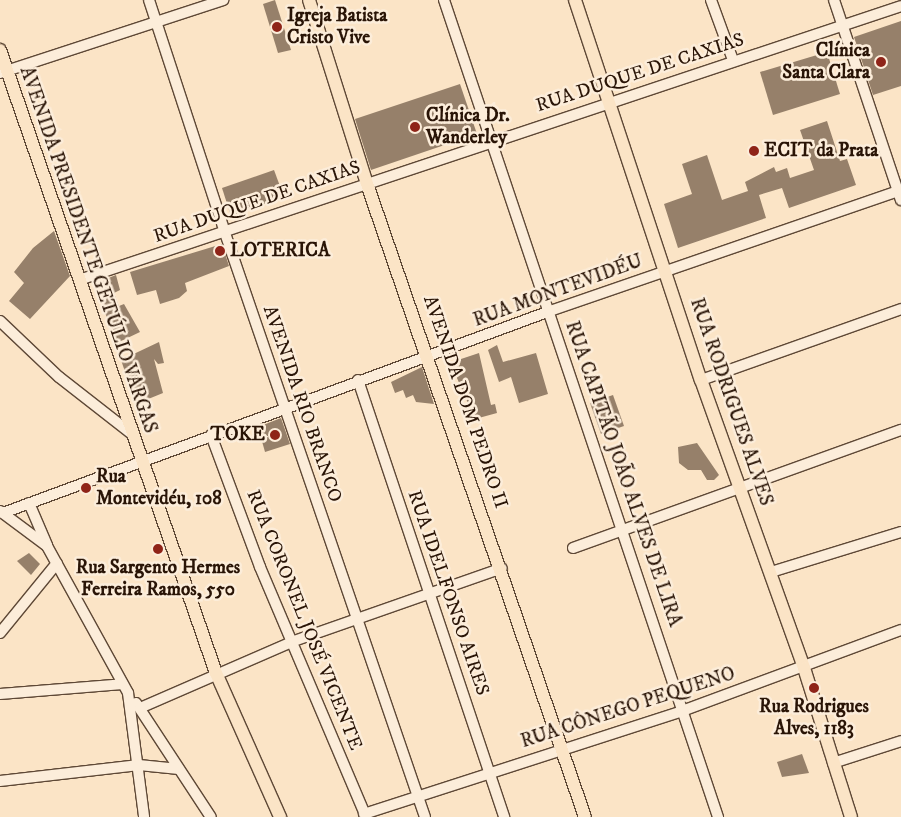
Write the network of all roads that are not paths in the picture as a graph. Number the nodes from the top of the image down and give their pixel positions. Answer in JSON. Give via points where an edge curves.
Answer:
{"nodes":[{"id":1,"x":149,"y":0,"type":"edge"},
{"id":2,"x":223,"y":0,"type":"edge"},
{"id":3,"x":308,"y":0,"type":"edge"},
{"id":4,"x":444,"y":0,"type":"edge"},
{"id":5,"x":575,"y":0,"type":"edge"},
{"id":6,"x":711,"y":0,"type":"edge"},
{"id":7,"x":834,"y":0,"type":"edge"},
{"id":8,"x":901,"y":6,"type":"edge"},
{"id":9,"x":157,"y":20,"type":"junction"},
{"id":10,"x":843,"y":25,"type":"junction"},
{"id":11,"x":0,"y":50,"type":"edge"},
{"id":12,"x":733,"y":60,"type":"junction"},
{"id":13,"x":3,"y":72,"type":"edge"},
{"id":14,"x":609,"y":102,"type":"junction"},
{"id":15,"x":492,"y":140,"type":"junction"},
{"id":16,"x":367,"y":184,"type":"junction"},
{"id":17,"x":900,"y":193,"type":"edge"},
{"id":18,"x":224,"y":233,"type":"junction"},
{"id":19,"x":667,"y":270,"type":"junction"},
{"id":20,"x":79,"y":280,"type":"junction"},
{"id":21,"x":901,"y":309,"type":"edge"},
{"id":22,"x":550,"y":311,"type":"junction"},
{"id":23,"x":0,"y":321,"type":"edge"},
{"id":24,"x":430,"y":356,"type":"junction"},
{"id":25,"x":358,"y":380,"type":"junction"},
{"id":26,"x":701,"y":380,"type":"junction"},
{"id":27,"x":286,"y":407,"type":"junction"},
{"id":28,"x":901,"y":430,"type":"edge"},
{"id":29,"x":132,"y":434,"type":"junction"},
{"id":30,"x":212,"y":436,"type":"junction"},
{"id":31,"x":142,"y":462,"type":"junction"},
{"id":32,"x":739,"y":488,"type":"junction"},
{"id":33,"x":29,"y":503,"type":"junction"},
{"id":34,"x":1,"y":512,"type":"edge"},
{"id":35,"x":622,"y":531,"type":"junction"},
{"id":36,"x":901,"y":532,"type":"edge"},
{"id":37,"x":47,"y":546,"type":"junction"},
{"id":38,"x":573,"y":548,"type":"dead end"},
{"id":39,"x":57,"y":563,"type":"junction"},
{"id":40,"x":502,"y":568,"type":"junction"},
{"id":41,"x":771,"y":572,"type":"junction"},
{"id":42,"x":431,"y":594,"type":"junction"},
{"id":43,"x":359,"y":618,"type":"junction"},
{"id":44,"x":901,"y":630,"type":"edge"},
{"id":45,"x":0,"y":633,"type":"edge"},
{"id":46,"x":294,"y":641,"type":"junction"},
{"id":47,"x":804,"y":668,"type":"junction"},
{"id":48,"x":216,"y":673,"type":"junction"},
{"id":49,"x":125,"y":688,"type":"junction"},
{"id":50,"x":0,"y":694,"type":"edge"},
{"id":51,"x":140,"y":708,"type":"junction"},
{"id":52,"x":682,"y":711,"type":"junction"},
{"id":53,"x":901,"y":741,"type":"edge"},
{"id":54,"x":562,"y":748,"type":"junction"},
{"id":55,"x":833,"y":763,"type":"junction"},
{"id":56,"x":140,"y":765,"type":"junction"},
{"id":57,"x":179,"y":769,"type":"junction"},
{"id":58,"x":491,"y":771,"type":"junction"},
{"id":59,"x":0,"y":781,"type":"edge"},
{"id":60,"x":417,"y":796,"type":"junction"},
{"id":61,"x":365,"y":816,"type":"edge"},
{"id":62,"x":144,"y":817,"type":"edge"},
{"id":63,"x":211,"y":817,"type":"edge"},
{"id":64,"x":280,"y":817,"type":"edge"},
{"id":65,"x":425,"y":817,"type":"edge"},
{"id":66,"x":504,"y":817,"type":"edge"},
{"id":67,"x":585,"y":817,"type":"edge"},
{"id":68,"x":718,"y":817,"type":"edge"},
{"id":69,"x":851,"y":817,"type":"edge"}],
"edges":[{"from":1,"to":9,"type":"street","name":"AVENIDA RIO BRANCO"},
{"from":2,"to":9,"type":"street"},
{"from":3,"to":16,"type":"main road","name":"AVENIDA DOM PEDRO II"},
{"from":4,"to":15,"type":"street","name":"RUA CAPITÃO JOÃO ALVES DE LIRA"},
{"from":5,"to":14,"type":"main road","name":"RUA RODRIGUES ALVES"},
{"from":6,"to":12,"type":"street"},
{"from":7,"to":10,"type":"street"},
{"from":8,"to":10,"type":"street","name":"RUA DUQUE DE CAXIAS"},
{"from":9,"to":13,"type":"street"},
{"from":9,"to":18,"type":"street","name":"AVENIDA RIO BRANCO"},
{"from":10,"to":12,"type":"street","name":"RUA DUQUE DE CAXIAS"},
{"from":10,"to":17,"type":"street"},
{"from":11,"to":13,"type":"main road","name":"AVENIDA PRESIDENTE GETÚLIO VARGAS"},
{"from":12,"to":14,"type":"street","name":"RUA DUQUE DE CAXIAS"},
{"from":13,"to":20,"type":"main road","name":"AVENIDA PRESIDENTE GETÚLIO VARGAS"},
{"from":14,"to":15,"type":"street","name":"RUA DUQUE DE CAXIAS"},
{"from":14,"to":19,"type":"main road","name":"RUA RODRIGUES ALVES"},
{"from":15,"to":16,"type":"street","name":"RUA DUQUE DE CAXIAS"},
{"from":15,"to":22,"type":"street","name":"RUA CAPITÃO JOÃO ALVES DE LIRA"},
{"from":16,"to":18,"type":"street","name":"RUA DUQUE DE CAXIAS"},
{"from":16,"to":24,"type":"main road","name":"AVENIDA DOM PEDRO II"},
{"from":17,"to":19,"type":"street","name":"RUA MONTEVIDÉU"},
{"from":18,"to":20,"type":"street","name":"RUA DUQUE DE CAXIAS"},
{"from":18,"to":27,"type":"street","name":"AVENIDA RIO BRANCO"},
{"from":19,"to":22,"type":"street","name":"RUA MONTEVIDÉU"},
{"from":19,"to":26,"type":"main road","name":"RUA RODRIGUES ALVES"},
{"from":20,"to":29,"type":"main road","name":"AVENIDA PRESIDENTE GETÚLIO VARGAS"},
{"from":21,"to":26,"type":"street"},
{"from":22,"to":24,"type":"street","name":"RUA MONTEVIDÉU"},
{"from":22,"to":35,"type":"street","name":"RUA CAPITÃO JOÃO ALVES DE LIRA"},
{"from":23,"to":29,"type":"street","via":[[59,377]]},
{"from":24,"to":25,"type":"street","name":"RUA MONTEVIDÉU"},
{"from":24,"to":40,"type":"main road","name":"AVENIDA DOM PEDRO II"},
{"from":25,"to":27,"type":"street","name":"RUA MONTEVIDÉU"},
{"from":25,"to":42,"type":"street","name":"RUA IDELFONSO AIRES"},
{"from":26,"to":32,"type":"main road","name":"RUA RODRIGUES ALVES"},
{"from":27,"to":30,"type":"street","name":"RUA MONTEVIDÉU"},
{"from":27,"to":43,"type":"street","name":"AVENIDA RIO BRANCO"},
{"from":28,"to":32,"type":"street"},
{"from":29,"to":31,"type":"main road","name":"AVENIDA PRESIDENTE GETÚLIO VARGAS"},
{"from":30,"to":31,"type":"street","name":"RUA MONTEVIDÉU"},
{"from":30,"to":46,"type":"street","name":"RUA CORONEL JOSÉ VICENTE","via":[[250,543]]},
{"from":31,"to":33,"type":"street","name":"RUA MONTEVIDÉU"},
{"from":31,"to":48,"type":"main road","name":"AVENIDA PRESIDENTE GETÚLIO VARGAS"},
{"from":32,"to":35,"type":"street"},
{"from":32,"to":41,"type":"main road","name":"RUA RODRIGUES ALVES"},
{"from":33,"to":34,"type":"street","name":"RUA MONTEVIDÉU"},
{"from":33,"to":37,"type":"street","via":[[44,530]]},
{"from":34,"to":37,"type":"street"},
{"from":35,"to":38,"type":"street"},
{"from":35,"to":52,"type":"street","name":"RUA CAPITÃO JOÃO ALVES DE LIRA"},
{"from":36,"to":41,"type":"street"},
{"from":37,"to":39,"type":"street"},
{"from":39,"to":45,"type":"street"},
{"from":39,"to":49,"type":"street"},
{"from":40,"to":42,"type":"street"},
{"from":40,"to":54,"type":"main road","name":"AVENIDA DOM PEDRO II"},
{"from":41,"to":47,"type":"main road","name":"RUA RODRIGUES ALVES"},
{"from":42,"to":43,"type":"street"},
{"from":42,"to":58,"type":"street","name":"RUA IDELFONSO AIRES"},
{"from":43,"to":46,"type":"street"},
{"from":43,"to":60,"type":"street","name":"AVENIDA RIO BRANCO"},
{"from":44,"to":47,"type":"street","name":"RUA CÔNEGO PEQUENO"},
{"from":46,"to":48,"type":"street"},
{"from":46,"to":61,"type":"street","name":"RUA CORONEL JOSÉ VICENTE"},
{"from":47,"to":52,"type":"street","name":"RUA CÔNEGO PEQUENO"},
{"from":47,"to":55,"type":"main road","name":"RUA RODRIGUES ALVES"},
{"from":48,"to":51,"type":"street"},
{"from":48,"to":64,"type":"main road","name":"AVENIDA PRESIDENTE GETÚLIO VARGAS"},
{"from":49,"to":50,"type":"street"},
{"from":49,"to":51,"type":"street"},
{"from":49,"to":56,"type":"street"},
{"from":51,"to":57,"type":"street"},
{"from":52,"to":54,"type":"street","name":"RUA CÔNEGO PEQUENO"},
{"from":52,"to":68,"type":"street","name":"RUA CAPITÃO JOÃO ALVES DE LIRA"},
{"from":53,"to":55,"type":"street"},
{"from":54,"to":58,"type":"street","name":"RUA CÔNEGO PEQUENO"},
{"from":54,"to":67,"type":"main road","name":"AVENIDA DOM PEDRO II"},
{"from":55,"to":69,"type":"main road","name":"RUA RODRIGUES ALVES"},
{"from":56,"to":57,"type":"street"},
{"from":56,"to":59,"type":"street"},
{"from":56,"to":62,"type":"street"},
{"from":57,"to":63,"type":"street"},
{"from":58,"to":60,"type":"street","name":"RUA CÔNEGO PEQUENO"},
{"from":58,"to":66,"type":"street","name":"RUA IDELFONSO AIRES"},
{"from":60,"to":61,"type":"street","name":"RUA CÔNEGO PEQUENO"},
{"from":60,"to":65,"type":"street","name":"AVENIDA RIO BRANCO"}]}
